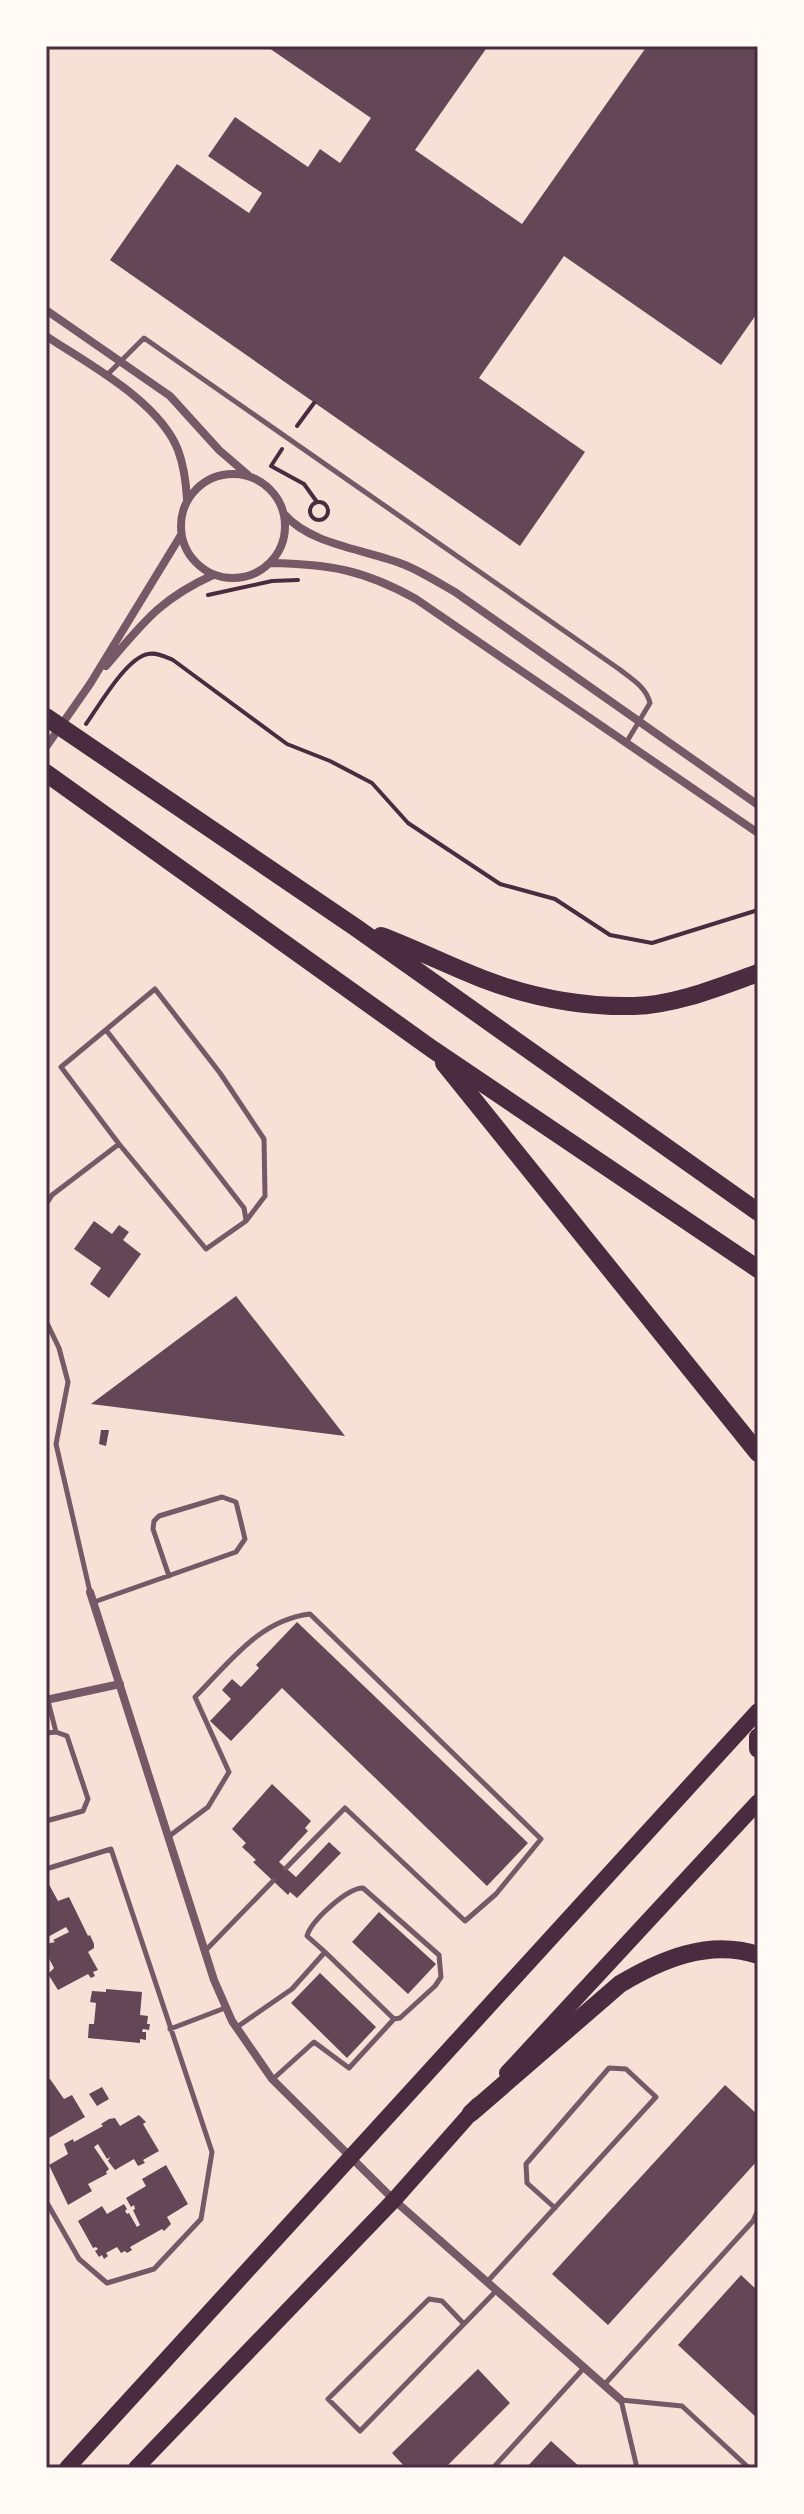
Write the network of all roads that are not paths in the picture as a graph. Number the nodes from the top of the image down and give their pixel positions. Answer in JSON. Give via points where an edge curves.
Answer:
{"nodes":[{"id":1,"x":46,"y":310,"type":"edge"},
{"id":2,"x":46,"y":336,"type":"edge"},
{"id":3,"x":120,"y":360,"type":"junction"},
{"id":4,"x":106,"y":376,"type":"junction"},
{"id":5,"x":252,"y":478,"type":"junction"},
{"id":6,"x":187,"y":500,"type":"junction"},
{"id":7,"x":284,"y":514,"type":"junction"},
{"id":8,"x":181,"y":535,"type":"junction"},
{"id":9,"x":270,"y":563,"type":"junction"},
{"id":10,"x":213,"y":575,"type":"junction"},
{"id":11,"x":90,"y":684,"type":"junction"},
{"id":12,"x":46,"y":717,"type":"edge"},
{"id":13,"x":640,"y":721,"type":"junction"},
{"id":14,"x":626,"y":743,"type":"junction"},
{"id":15,"x":46,"y":747,"type":"edge"},
{"id":16,"x":46,"y":773,"type":"edge"},
{"id":17,"x":758,"y":805,"type":"edge"},
{"id":18,"x":758,"y":833,"type":"edge"},
{"id":19,"x":355,"y":927,"type":"junction"},
{"id":20,"x":758,"y":973,"type":"edge"},
{"id":21,"x":106,"y":1029,"type":"junction"},
{"id":22,"x":432,"y":1049,"type":"junction"},
{"id":23,"x":119,"y":1144,"type":"junction"},
{"id":24,"x":46,"y":1204,"type":"edge"},
{"id":25,"x":758,"y":1212,"type":"edge"},
{"id":26,"x":246,"y":1221,"type":"junction"},
{"id":27,"x":758,"y":1269,"type":"edge"},
{"id":28,"x":46,"y":1321,"type":"edge"},
{"id":29,"x":758,"y":1453,"type":"edge"},
{"id":30,"x":169,"y":1576,"type":"junction"},
{"id":31,"x":90,"y":1592,"type":"joint"},
{"id":32,"x":94,"y":1602,"type":"junction"},
{"id":33,"x":120,"y":1684,"type":"junction"},
{"id":34,"x":47,"y":1700,"type":"edge"},
{"id":35,"x":758,"y":1711,"type":"edge"},
{"id":36,"x":56,"y":1732,"type":"junction"},
{"id":37,"x":46,"y":1733,"type":"edge"},
{"id":38,"x":758,"y":1737,"type":"edge"},
{"id":39,"x":758,"y":1749,"type":"edge"},
{"id":40,"x":758,"y":1802,"type":"edge"},
{"id":41,"x":46,"y":1821,"type":"edge"},
{"id":42,"x":168,"y":1837,"type":"junction"},
{"id":43,"x":286,"y":1868,"type":"dead end"},
{"id":44,"x":46,"y":1869,"type":"edge"},
{"id":45,"x":273,"y":1881,"type":"dead end"},
{"id":46,"x":205,"y":1951,"type":"junction"},
{"id":47,"x":325,"y":1952,"type":"junction"},
{"id":48,"x":758,"y":1955,"type":"edge"},
{"id":49,"x":226,"y":2008,"type":"junction"},
{"id":50,"x":394,"y":2019,"type":"junction"},
{"id":51,"x":236,"y":2027,"type":"junction"},
{"id":52,"x":170,"y":2029,"type":"junction"},
{"id":53,"x":272,"y":2079,"type":"junction"},
{"id":54,"x":471,"y":2113,"type":"junction"},
{"id":55,"x":351,"y":2157,"type":"junction"},
{"id":56,"x":394,"y":2200,"type":"junction"},
{"id":57,"x":46,"y":2201,"type":"edge"},
{"id":58,"x":555,"y":2208,"type":"junction"},
{"id":59,"x":758,"y":2210,"type":"edge"},
{"id":60,"x":756,"y":2223,"type":"edge"},
{"id":61,"x":487,"y":2283,"type":"junction"},
{"id":62,"x":496,"y":2291,"type":"junction"},
{"id":63,"x":464,"y":2324,"type":"junction"},
{"id":64,"x":583,"y":2369,"type":"junction"},
{"id":65,"x":603,"y":2385,"type":"junction"},
{"id":66,"x":621,"y":2400,"type":"junction"},
{"id":67,"x":67,"y":2468,"type":"edge"},
{"id":68,"x":136,"y":2468,"type":"edge"},
{"id":69,"x":493,"y":2468,"type":"edge"},
{"id":70,"x":637,"y":2468,"type":"edge"},
{"id":71,"x":749,"y":2468,"type":"edge"}],
"edges":[{"from":1,"to":3,"type":"street"},
{"from":2,"to":4,"type":"street"},
{"from":3,"to":4,"type":"lane"},
{"from":3,"to":5,"type":"street","via":[[170,396]]},
{"from":3,"to":13,"type":"lane","via":[[144,338],[639,684],[650,703]]},
{"from":4,"to":6,"type":"street","via":[[139,400],[169,434],[185,472]]},
{"from":5,"to":6,"type":"street","via":[[222,475]]},
{"from":5,"to":7,"type":"street","via":[[272,492]]},
{"from":6,"to":8,"type":"street"},
{"from":7,"to":9,"type":"street","via":[[285,532]]},
{"from":7,"to":13,"type":"street","via":[[317,537],[407,566],[455,592]]},
{"from":8,"to":10,"type":"street","via":[[192,559]]},
{"from":8,"to":11,"type":"street"},
{"from":9,"to":10,"type":"street","via":[[244,578]]},
{"from":9,"to":14,"type":"street","via":[[323,565],[382,580]]},
{"from":10,"to":11,"type":"street","via":[[154,611]]},
{"from":11,"to":15,"type":"street"},
{"from":12,"to":19,"type":"highway"},
{"from":13,"to":14,"type":"lane"},
{"from":13,"to":17,"type":"street"},
{"from":14,"to":18,"type":"street"},
{"from":16,"to":22,"type":"highway"},
{"from":19,"to":20,"type":"highway","via":[[481,979],[571,1002],[635,1006],[718,988]]},
{"from":19,"to":25,"type":"highway"},
{"from":21,"to":23,"type":"lane","via":[[61,1067]]},
{"from":21,"to":26,"type":"lane","via":[[244,1208]]},
{"from":21,"to":26,"type":"lane","via":[[155,989],[220,1073],[264,1139],[265,1196]]},
{"from":22,"to":27,"type":"highway"},
{"from":22,"to":29,"type":"highway"},
{"from":23,"to":24,"type":"lane"},
{"from":23,"to":26,"type":"lane","via":[[206,1249]]},
{"from":28,"to":31,"type":"lane","via":[[68,1382],[56,1444]]},
{"from":30,"to":30,"type":"lane","via":[[242,1547],[245,1539],[236,1502],[222,1497],[154,1521]]},
{"from":30,"to":32,"type":"lane"},
{"from":31,"to":32,"type":"street"},
{"from":32,"to":33,"type":"street"},
{"from":33,"to":34,"type":"street"},
{"from":33,"to":42,"type":"street"},
{"from":34,"to":36,"type":"lane"},
{"from":35,"to":55,"type":"highway"},
{"from":36,"to":37,"type":"lane"},
{"from":36,"to":41,"type":"lane","via":[[67,1736],[88,1799],[83,1811]]},
{"from":38,"to":39,"type":"highway"},
{"from":40,"to":54,"type":"highway"},
{"from":42,"to":43,"type":"lane","via":[[208,1807],[229,1772],[195,1697],[256,1634],[293,1616],[310,1614],[541,1839],[496,1894],[465,1921],[345,1808]]},
{"from":42,"to":46,"type":"street"},
{"from":44,"to":52,"type":"lane","via":[[111,1849]]},
{"from":45,"to":46,"type":"lane"},
{"from":46,"to":49,"type":"street"},
{"from":47,"to":50,"type":"lane"},
{"from":47,"to":50,"type":"lane","via":[[307,1936],[310,1927],[346,1894],[363,1888],[439,1955],[441,1977],[435,1986]]},
{"from":47,"to":51,"type":"lane","via":[[292,1989]]},
{"from":48,"to":54,"type":"highway","via":[[701,1950],[648,1967],[620,1984]]},
{"from":49,"to":51,"type":"street"},
{"from":49,"to":52,"type":"lane"},
{"from":50,"to":53,"type":"lane","via":[[349,2068],[314,2042]]},
{"from":51,"to":53,"type":"street"},
{"from":52,"to":57,"type":"lane","via":[[212,2152],[201,2219],[154,2269],[107,2283],[79,2259]]},
{"from":53,"to":55,"type":"street"},
{"from":54,"to":56,"type":"highway"},
{"from":55,"to":56,"type":"street"},
{"from":55,"to":67,"type":"highway"},
{"from":56,"to":61,"type":"street"},
{"from":56,"to":68,"type":"highway"},
{"from":58,"to":58,"type":"lane","via":[[656,2097],[626,2069],[609,2068],[526,2164],[527,2183]]},
{"from":58,"to":61,"type":"lane"},
{"from":59,"to":60,"type":"lane"},
{"from":60,"to":65,"type":"lane"},
{"from":61,"to":62,"type":"street"},
{"from":62,"to":63,"type":"lane"},
{"from":62,"to":64,"type":"street"},
{"from":63,"to":63,"type":"lane","via":[[360,2431],[328,2399],[429,2299],[442,2301]]},
{"from":64,"to":65,"type":"street"},
{"from":64,"to":69,"type":"lane"},
{"from":65,"to":66,"type":"street"},
{"from":66,"to":70,"type":"lane"},
{"from":66,"to":71,"type":"lane","via":[[682,2406]]}]}
